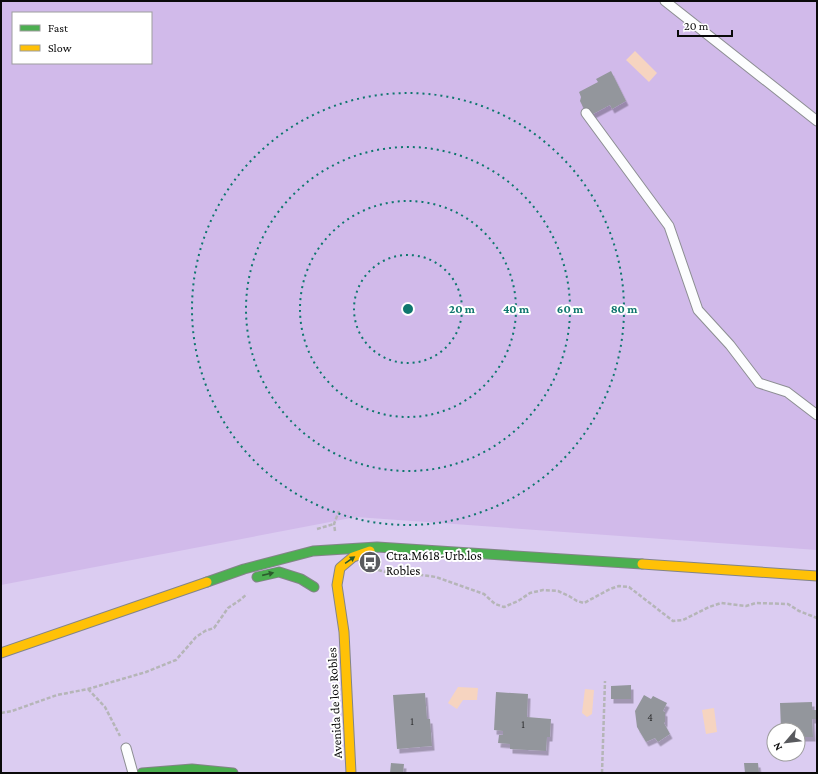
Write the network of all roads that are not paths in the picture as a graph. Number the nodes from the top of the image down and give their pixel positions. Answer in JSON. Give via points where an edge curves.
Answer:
{"nodes":[{"id":1,"x":665,"y":1,"type":"edge"},
{"id":2,"x":586,"y":113,"type":"dead end"},
{"id":3,"x":817,"y":121,"type":"edge"},
{"id":4,"x":817,"y":415,"type":"edge"},
{"id":5,"x":377,"y":548,"type":"junction"},
{"id":6,"x":313,"y":551,"type":"junction"},
{"id":7,"x":320,"y":559,"type":"dead end"},
{"id":8,"x":310,"y":564,"type":"dead end"},
{"id":9,"x":330,"y":574,"type":"dead end"},
{"id":10,"x":311,"y":576,"type":"dead end"},
{"id":11,"x":817,"y":576,"type":"edge"},
{"id":12,"x":250,"y":578,"type":"dead end"},
{"id":13,"x":235,"y":581,"type":"dead end"},
{"id":14,"x":336,"y":585,"type":"junction"},
{"id":15,"x":314,"y":587,"type":"junction"},
{"id":16,"x":321,"y":597,"type":"dead end"},
{"id":17,"x":162,"y":598,"type":"junction"},
{"id":18,"x":332,"y":614,"type":"dead end"},
{"id":19,"x":344,"y":632,"type":"junction"},
{"id":20,"x":1,"y":653,"type":"edge"},
{"id":21,"x":126,"y":748,"type":"road end"},
{"id":22,"x":133,"y":773,"type":"edge"},
{"id":23,"x":142,"y":773,"type":"edge"},
{"id":24,"x":233,"y":773,"type":"edge"},
{"id":25,"x":351,"y":773,"type":"edge"}],
"edges":[{"from":1,"to":3,"type":"lane"},
{"from":2,"to":4,"type":"lane","via":[[669,226],[698,310],[730,345],[759,384],[787,392]]},
{"from":5,"to":6,"type":"main road"},
{"from":5,"to":11,"type":"main road"},
{"from":14,"to":5,"type":"main road","one_way":true,"via":[[340,568],[353,558]]},
{"from":6,"to":7,"type":"main road"},
{"from":6,"to":8,"type":"main road"},
{"from":6,"to":17,"type":"main road","via":[[244,569]]},
{"from":9,"to":14,"type":"main road"},
{"from":10,"to":15,"type":"main road"},
{"from":12,"to":15,"type":"main road","one_way":true,"via":[[279,572],[301,579]]},
{"from":13,"to":17,"type":"main road"},
{"from":14,"to":19,"type":"main road","name":"Avenida de los Robles"},
{"from":15,"to":16,"type":"main road"},
{"from":17,"to":20,"type":"main road"},
{"from":18,"to":19,"type":"main road"},
{"from":19,"to":25,"type":"main road","name":"Avenida de los Robles"},
{"from":21,"to":22,"type":"lane"},
{"from":23,"to":24,"type":"main road","via":[[192,769]]}]}
